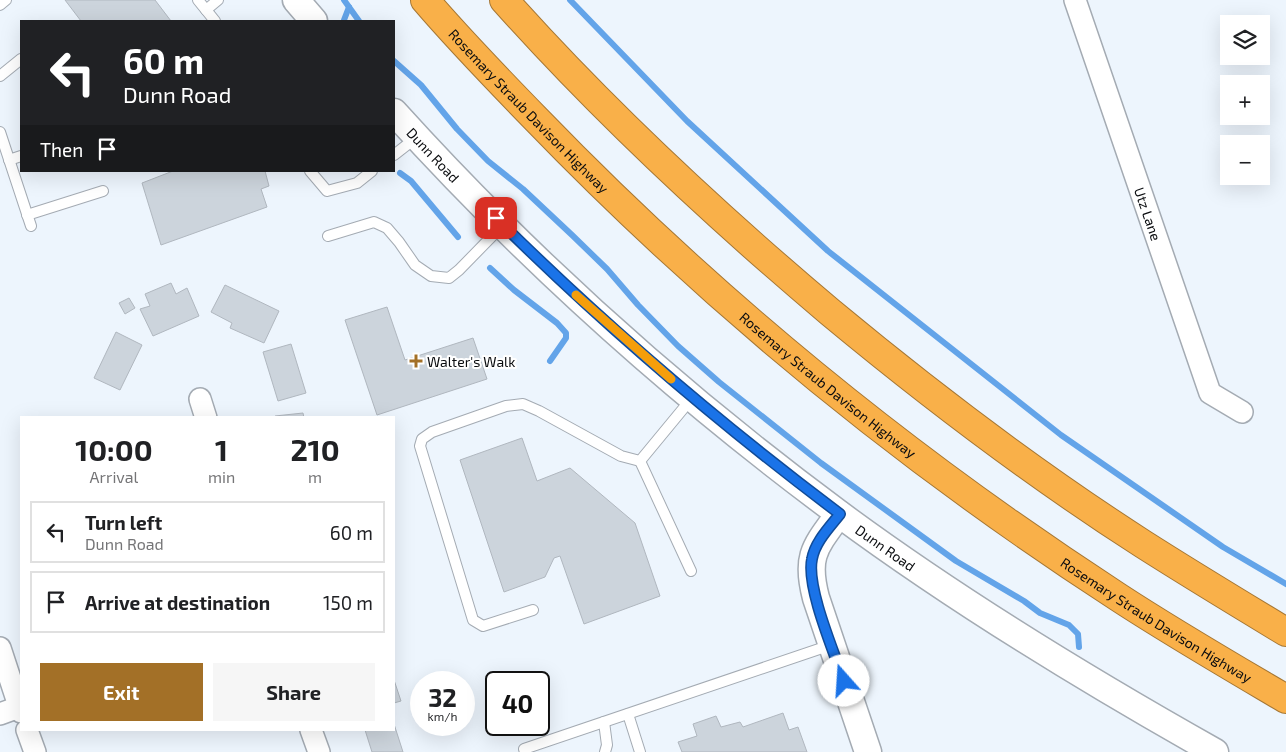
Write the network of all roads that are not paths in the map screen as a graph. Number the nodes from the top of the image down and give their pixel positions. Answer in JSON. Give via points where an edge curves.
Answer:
{"nodes":[{"id":1,"x":6,"y":0,"type":"edge"},
{"id":2,"x":198,"y":0,"type":"edge"},
{"id":3,"x":218,"y":0,"type":"edge"},
{"id":4,"x":296,"y":0,"type":"edge"},
{"id":5,"x":425,"y":0,"type":"edge"},
{"id":6,"x":504,"y":0,"type":"edge"},
{"id":7,"x":1075,"y":0,"type":"edge"},
{"id":8,"x":0,"y":6,"type":"edge"},
{"id":9,"x":206,"y":10,"type":"junction"},
{"id":10,"x":214,"y":20,"type":"edge"},
{"id":11,"x":313,"y":20,"type":"edge"},
{"id":12,"x":20,"y":60,"type":"edge"},
{"id":13,"x":0,"y":76,"type":"edge"},
{"id":14,"x":395,"y":113,"type":"edge"},
{"id":15,"x":0,"y":132,"type":"edge"},
{"id":16,"x":416,"y":138,"type":"junction"},
{"id":17,"x":395,"y":154,"type":"edge"},
{"id":18,"x":20,"y":156,"type":"edge"},
{"id":19,"x":9,"y":160,"type":"junction"},
{"id":20,"x":311,"y":172,"type":"edge"},
{"id":21,"x":371,"y":172,"type":"edge"},
{"id":22,"x":103,"y":191,"type":"dead end"},
{"id":23,"x":27,"y":215,"type":"junction"},
{"id":24,"x":502,"y":225,"type":"junction"},
{"id":25,"x":31,"y":226,"type":"dead end"},
{"id":26,"x":328,"y":236,"type":"dead end"},
{"id":27,"x":693,"y":398,"type":"junction"},
{"id":28,"x":1242,"y":412,"type":"dead end"},
{"id":29,"x":640,"y":461,"type":"junction"},
{"id":30,"x":840,"y":514,"type":"junction"},
{"id":31,"x":690,"y":571,"type":"dead end"},
{"id":32,"x":533,"y":610,"type":"dead end"},
{"id":33,"x":1286,"y":632,"type":"edge"},
{"id":34,"x":832,"y":645,"type":"junction"},
{"id":35,"x":0,"y":648,"type":"edge"},
{"id":36,"x":1286,"y":699,"type":"edge"},
{"id":37,"x":13,"y":711,"type":"edge"},
{"id":38,"x":628,"y":714,"type":"junction"},
{"id":39,"x":604,"y":722,"type":"junction"},
{"id":40,"x":27,"y":731,"type":"edge"},
{"id":41,"x":311,"y":731,"type":"edge"},
{"id":42,"x":35,"y":752,"type":"edge"},
{"id":43,"x":319,"y":752,"type":"edge"},
{"id":44,"x":525,"y":752,"type":"edge"},
{"id":45,"x":605,"y":752,"type":"edge"},
{"id":46,"x":640,"y":752,"type":"edge"},
{"id":47,"x":868,"y":752,"type":"edge"},
{"id":48,"x":1215,"y":752,"type":"edge"}],
"edges":[{"from":1,"to":8,"type":"lane"},
{"from":2,"to":9,"type":"lane"},
{"from":3,"to":9,"type":"lane"},
{"from":4,"to":11,"type":"street"},
{"from":5,"to":36,"type":"highway","name":"Rosemary Straub Davison Highway","via":[[587,172],[670,250],[844,399],[1033,540],[1119,598]]},
{"from":6,"to":33,"type":"highway","via":[[611,112],[694,192],[777,268],[865,341],[1047,479],[1142,543]]},
{"from":7,"to":28,"type":"street","name":"Utz Lane","via":[[1210,393]]},
{"from":9,"to":10,"type":"lane"},
{"from":12,"to":13,"type":"lane"},
{"from":14,"to":16,"type":"street","name":"Dunn Road"},
{"from":15,"to":19,"type":"lane"},
{"from":16,"to":17,"type":"lane"},
{"from":16,"to":24,"type":"street","name":"Dunn Road"},
{"from":18,"to":19,"type":"lane"},
{"from":19,"to":23,"type":"lane"},
{"from":20,"to":21,"type":"lane","via":[[327,191],[357,183]]},
{"from":22,"to":23,"type":"lane"},
{"from":23,"to":25,"type":"lane"},
{"from":24,"to":26,"type":"lane","via":[[449,278],[431,276],[415,265],[387,228],[374,222]]},
{"from":24,"to":27,"type":"street","name":"Dunn Road"},
{"from":27,"to":29,"type":"lane"},
{"from":27,"to":30,"type":"street","name":"Dunn Road"},
{"from":29,"to":31,"type":"lane"},
{"from":29,"to":32,"type":"lane","via":[[621,456],[523,404],[506,406],[432,432],[422,439],[420,446],[473,620],[483,626]]},
{"from":30,"to":34,"type":"street","via":[[819,541],[810,577]]},
{"from":30,"to":48,"type":"street","name":"Dunn Road","via":[[985,614]]},
{"from":34,"to":38,"type":"lane"},
{"from":34,"to":47,"type":"street"},
{"from":35,"to":37,"type":"street"},
{"from":38,"to":39,"type":"lane"},
{"from":38,"to":46,"type":"lane"},
{"from":39,"to":44,"type":"lane","via":[[524,749]]},
{"from":39,"to":45,"type":"lane"},
{"from":40,"to":42,"type":"street"},
{"from":41,"to":43,"type":"street"}]}
